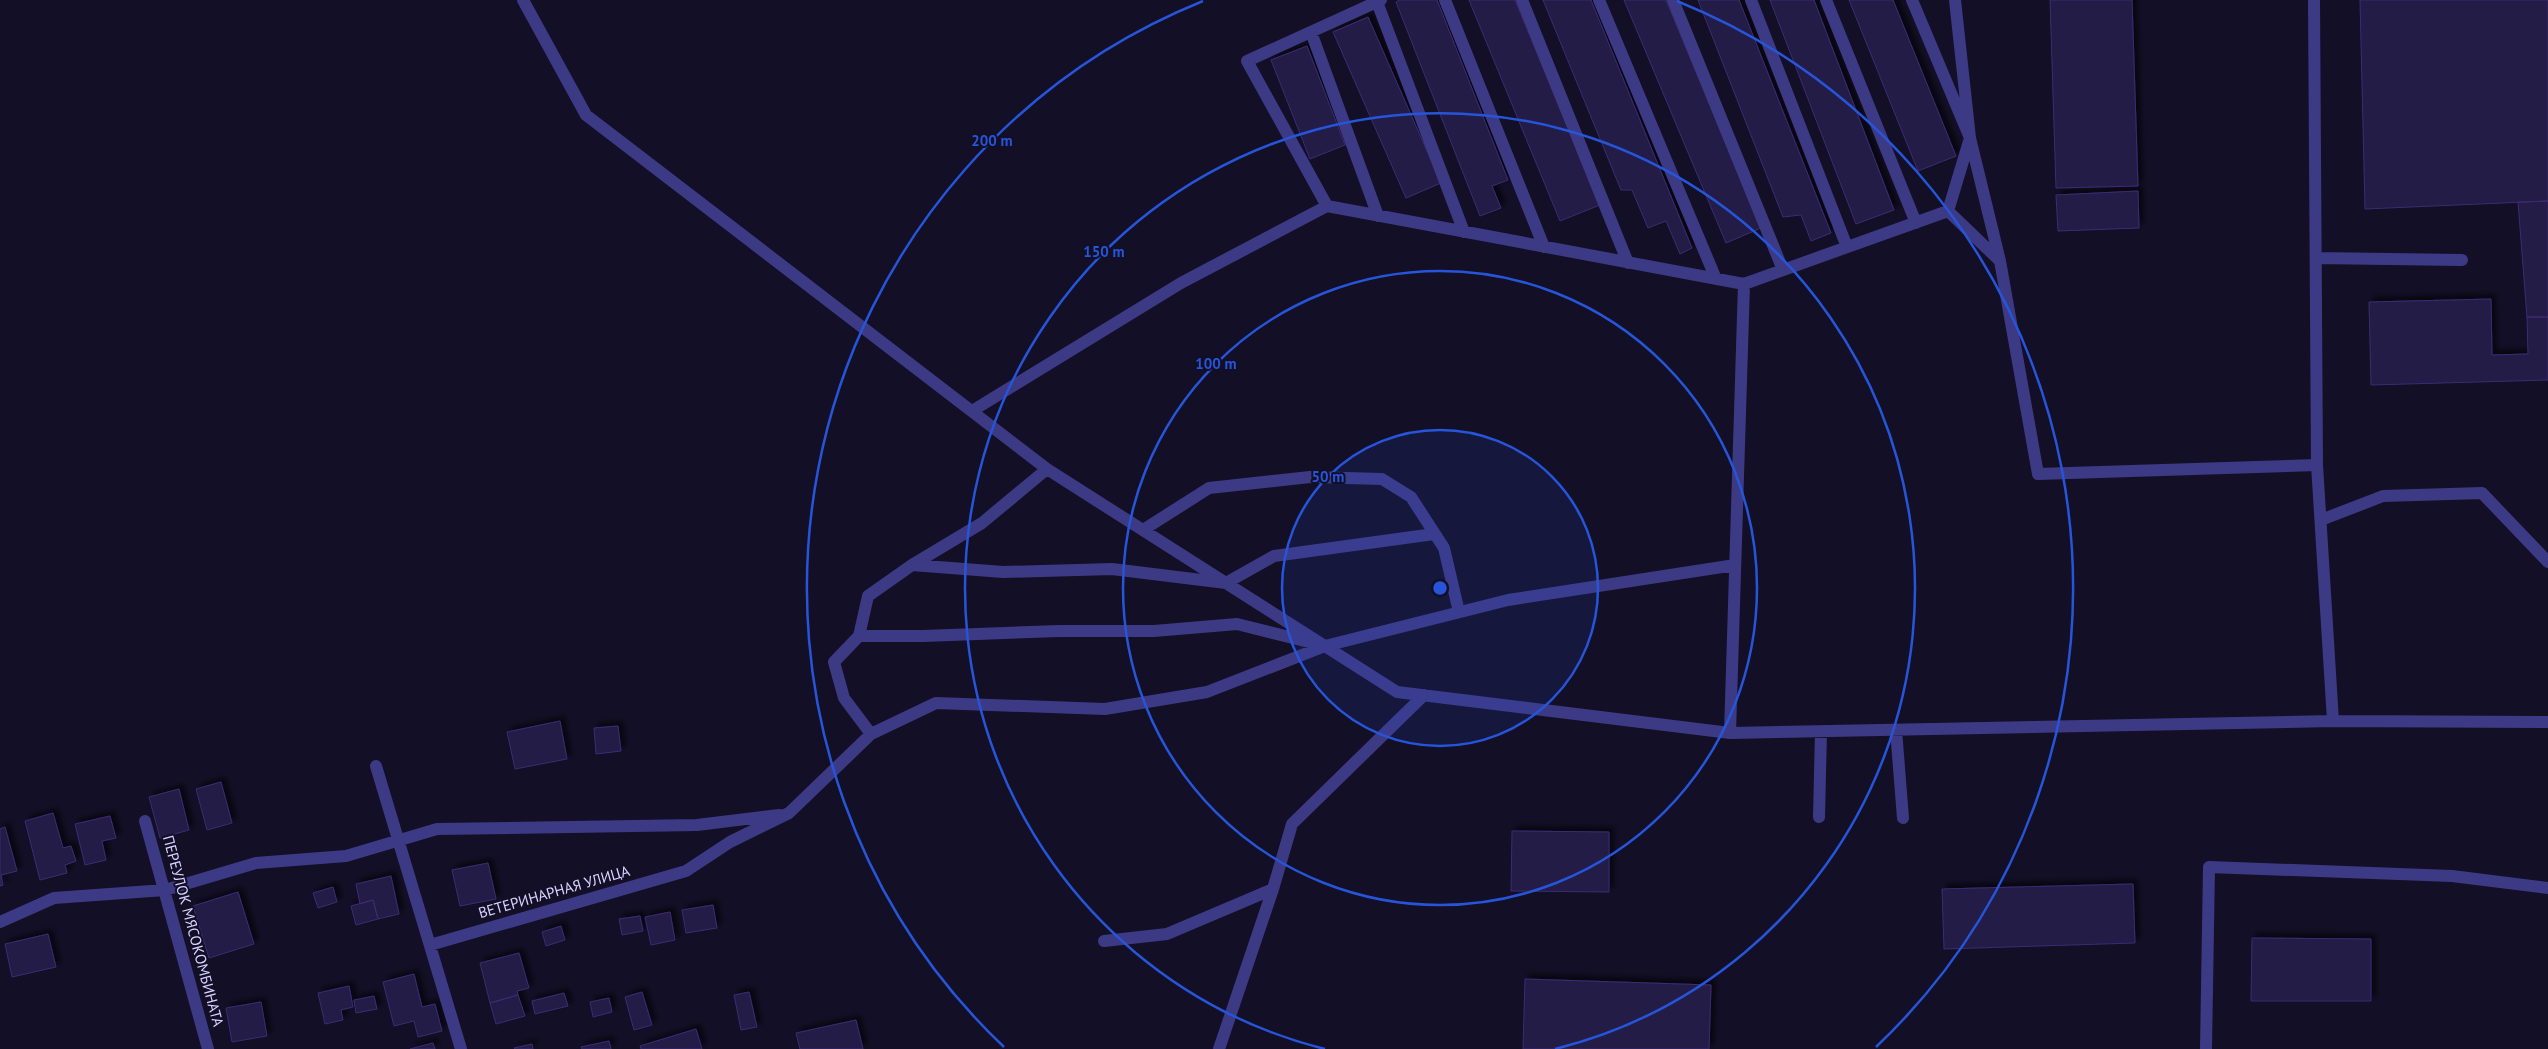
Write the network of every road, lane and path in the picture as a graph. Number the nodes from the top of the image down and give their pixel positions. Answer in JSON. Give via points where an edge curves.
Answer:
{"nodes":[{"id":1,"x":523,"y":0,"type":"edge"},
{"id":2,"x":1445,"y":0,"type":"edge"},
{"id":3,"x":1522,"y":0,"type":"edge"},
{"id":4,"x":1599,"y":0,"type":"edge"},
{"id":5,"x":1673,"y":0,"type":"edge"},
{"id":6,"x":1751,"y":0,"type":"edge"},
{"id":7,"x":1826,"y":0,"type":"edge"},
{"id":8,"x":1912,"y":0,"type":"edge"},
{"id":9,"x":1955,"y":0,"type":"edge"},
{"id":10,"x":2314,"y":0,"type":"edge"},
{"id":11,"x":1379,"y":1,"type":"edge"},
{"id":12,"x":1311,"y":32,"type":"junction"},
{"id":13,"x":1970,"y":138,"type":"junction"},
{"id":14,"x":1327,"y":206,"type":"junction"},
{"id":15,"x":1948,"y":211,"type":"junction"},
{"id":16,"x":1378,"y":216,"type":"junction"},
{"id":17,"x":1916,"y":222,"type":"junction"},
{"id":18,"x":1464,"y":232,"type":"junction"},
{"id":19,"x":1544,"y":247,"type":"junction"},
{"id":20,"x":1847,"y":247,"type":"junction"},
{"id":21,"x":2316,"y":258,"type":"junction"},
{"id":22,"x":2462,"y":260,"type":"dead end"},
{"id":23,"x":2000,"y":261,"type":"junction"},
{"id":24,"x":1628,"y":263,"type":"junction"},
{"id":25,"x":1783,"y":270,"type":"junction"},
{"id":26,"x":1716,"y":279,"type":"junction"},
{"id":27,"x":1744,"y":284,"type":"junction"},
{"id":28,"x":972,"y":412,"type":"junction"},
{"id":29,"x":2317,"y":465,"type":"junction"},
{"id":30,"x":1047,"y":469,"type":"junction"},
{"id":31,"x":2321,"y":520,"type":"junction"},
{"id":32,"x":1143,"y":530,"type":"junction"},
{"id":33,"x":1434,"y":534,"type":"junction"},
{"id":34,"x":2548,"y":562,"type":"edge"},
{"id":35,"x":1735,"y":565,"type":"junction"},
{"id":36,"x":912,"y":566,"type":"junction"},
{"id":37,"x":1226,"y":583,"type":"junction"},
{"id":38,"x":1459,"y":612,"type":"junction"},
{"id":39,"x":860,"y":636,"type":"junction"},
{"id":40,"x":1326,"y":646,"type":"junction"},
{"id":41,"x":1424,"y":695,"type":"junction"},
{"id":42,"x":2333,"y":721,"type":"junction"},
{"id":43,"x":2548,"y":722,"type":"edge"},
{"id":44,"x":1896,"y":730,"type":"junction"},
{"id":45,"x":1821,"y":732,"type":"junction"},
{"id":46,"x":1730,"y":733,"type":"junction"},
{"id":47,"x":871,"y":734,"type":"junction"},
{"id":48,"x":376,"y":766,"type":"dead end"},
{"id":49,"x":789,"y":814,"type":"junction"},
{"id":50,"x":1819,"y":818,"type":"dead end"},
{"id":51,"x":1903,"y":818,"type":"dead end"},
{"id":52,"x":145,"y":821,"type":"dead end"},
{"id":53,"x":398,"y":839,"type":"junction"},
{"id":54,"x":2548,"y":888,"type":"edge"},
{"id":55,"x":1273,"y":889,"type":"junction"},
{"id":56,"x":165,"y":890,"type":"junction"},
{"id":57,"x":0,"y":922,"type":"edge"},
{"id":58,"x":1104,"y":941,"type":"dead end"},
{"id":59,"x":430,"y":945,"type":"junction"},
{"id":60,"x":208,"y":1049,"type":"edge"},
{"id":61,"x":461,"y":1049,"type":"edge"},
{"id":62,"x":1219,"y":1049,"type":"edge"},
{"id":63,"x":2206,"y":1049,"type":"edge"}],
"edges":[{"from":1,"to":28,"type":"street","via":[[586,115]]},
{"from":2,"to":19,"type":"street"},
{"from":3,"to":24,"type":"street"},
{"from":4,"to":26,"type":"street"},
{"from":5,"to":25,"type":"street"},
{"from":6,"to":20,"type":"street"},
{"from":7,"to":17,"type":"street"},
{"from":8,"to":13,"type":"street"},
{"from":9,"to":13,"type":"street"},
{"from":10,"to":21,"type":"street"},
{"from":11,"to":12,"type":"street"},
{"from":11,"to":18,"type":"street"},
{"from":12,"to":14,"type":"street","via":[[1247,61]]},
{"from":12,"to":16,"type":"street"},
{"from":13,"to":15,"type":"street"},
{"from":13,"to":23,"type":"street"},
{"from":14,"to":16,"type":"street"},
{"from":14,"to":28,"type":"street","via":[[1181,283]]},
{"from":15,"to":17,"type":"street"},
{"from":15,"to":23,"type":"street"},
{"from":16,"to":18,"type":"street"},
{"from":17,"to":20,"type":"street"},
{"from":18,"to":19,"type":"street"},
{"from":19,"to":24,"type":"street"},
{"from":20,"to":25,"type":"street"},
{"from":21,"to":22,"type":"street"},
{"from":21,"to":29,"type":"street"},
{"from":23,"to":29,"type":"street","via":[[2038,474]]},
{"from":24,"to":26,"type":"street"},
{"from":25,"to":27,"type":"street"},
{"from":26,"to":27,"type":"street"},
{"from":27,"to":35,"type":"street"},
{"from":28,"to":30,"type":"street"},
{"from":29,"to":31,"type":"street"},
{"from":30,"to":32,"type":"street"},
{"from":30,"to":36,"type":"street","via":[[982,523]]},
{"from":31,"to":34,"type":"street","via":[[2383,496],[2482,494]]},
{"from":31,"to":42,"type":"street"},
{"from":32,"to":33,"type":"street","via":[[1209,488],[1310,477],[1382,479],[1411,497]]},
{"from":32,"to":37,"type":"street"},
{"from":33,"to":37,"type":"street","via":[[1274,556]]},
{"from":33,"to":38,"type":"street","via":[[1444,548]]},
{"from":35,"to":38,"type":"street","name":"ВЕТЕРИНАРНАЯ УЛИЦА","via":[[1508,600]]},
{"from":35,"to":46,"type":"street"},
{"from":36,"to":37,"type":"street","via":[[1002,572],[1112,569]]},
{"from":36,"to":39,"type":"street","via":[[868,596]]},
{"from":37,"to":40,"type":"street"},
{"from":38,"to":40,"type":"street","name":"ВЕТЕРИНАРНАЯ УЛИЦА"},
{"from":39,"to":40,"type":"street","via":[[1154,631],[1237,624]]},
{"from":39,"to":47,"type":"street","via":[[834,662],[844,698]]},
{"from":40,"to":41,"type":"street","via":[[1397,692]]},
{"from":40,"to":47,"type":"street","name":"ВЕТЕРИНАРНАЯ УЛИЦА","via":[[1207,692],[1105,709],[936,703]]},
{"from":41,"to":46,"type":"street"},
{"from":41,"to":55,"type":"street","via":[[1292,824]]},
{"from":42,"to":43,"type":"street"},
{"from":42,"to":44,"type":"street"},
{"from":44,"to":45,"type":"street"},
{"from":44,"to":51,"type":"street"},
{"from":45,"to":46,"type":"street"},
{"from":45,"to":50,"type":"street"},
{"from":47,"to":49,"type":"street","name":"ВЕТЕРИНАРНАЯ УЛИЦА"},
{"from":48,"to":53,"type":"street"},
{"from":49,"to":53,"type":"street","via":[[697,825],[437,829]]},
{"from":49,"to":59,"type":"street","name":"ВЕТЕРИНАРНАЯ УЛИЦА","via":[[730,842],[686,871]]},
{"from":52,"to":56,"type":"street","name":"ПЕРЕУЛОК МЯСОКОМБИНАТА"},
{"from":53,"to":56,"type":"street","via":[[346,856],[256,863]]},
{"from":53,"to":59,"type":"street"},
{"from":54,"to":63,"type":"street","via":[[2452,876],[2208,867]]},
{"from":55,"to":58,"type":"street","via":[[1167,934]]},
{"from":55,"to":62,"type":"street"},
{"from":56,"to":57,"type":"street","via":[[54,898]]},
{"from":56,"to":60,"type":"street","name":"ПЕРЕУЛОК МЯСОКОМБИНАТА"},
{"from":59,"to":61,"type":"street"}]}
